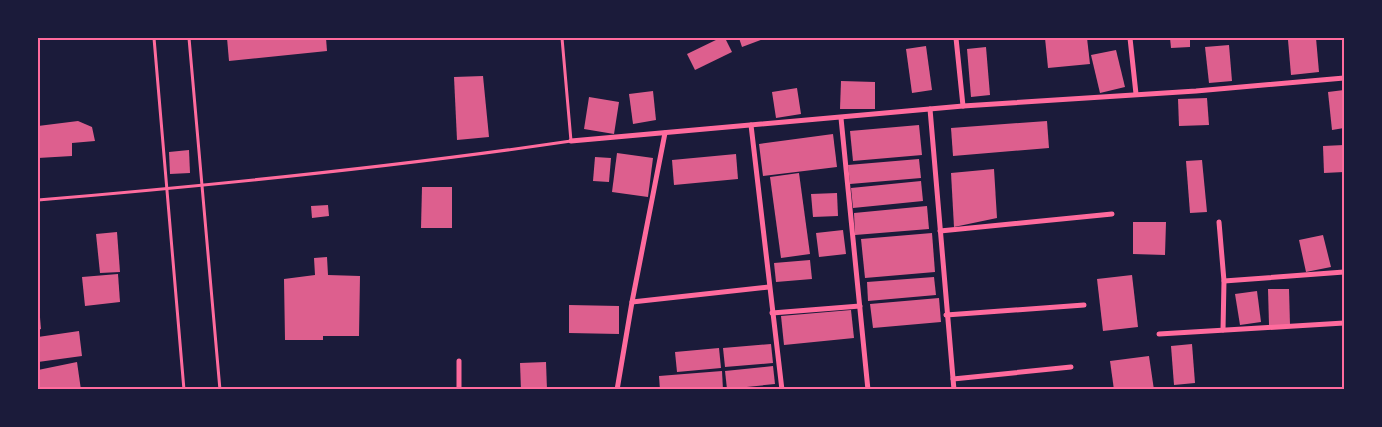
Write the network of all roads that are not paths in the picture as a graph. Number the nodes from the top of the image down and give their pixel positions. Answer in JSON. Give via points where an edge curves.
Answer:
{"nodes":[{"id":1,"x":154,"y":38,"type":"edge"},
{"id":2,"x":189,"y":38,"type":"edge"},
{"id":3,"x":562,"y":38,"type":"edge"},
{"id":4,"x":956,"y":38,"type":"edge"},
{"id":5,"x":1130,"y":38,"type":"edge"},
{"id":6,"x":1344,"y":78,"type":"edge"},
{"id":7,"x":1136,"y":94,"type":"junction"},
{"id":8,"x":963,"y":106,"type":"junction"},
{"id":9,"x":930,"y":109,"type":"junction"},
{"id":10,"x":841,"y":118,"type":"junction"},
{"id":11,"x":751,"y":125,"type":"junction"},
{"id":12,"x":665,"y":133,"type":"junction"},
{"id":13,"x":571,"y":141,"type":"junction"},
{"id":14,"x":201,"y":184,"type":"junction"},
{"id":15,"x":167,"y":189,"type":"junction"},
{"id":16,"x":38,"y":200,"type":"edge"},
{"id":17,"x":1112,"y":214,"type":"dead end"},
{"id":18,"x":1219,"y":222,"type":"dead end"},
{"id":19,"x":940,"y":230,"type":"junction"},
{"id":20,"x":1344,"y":272,"type":"edge"},
{"id":21,"x":1224,"y":281,"type":"junction"},
{"id":22,"x":769,"y":287,"type":"junction"},
{"id":23,"x":632,"y":302,"type":"junction"},
{"id":24,"x":1084,"y":305,"type":"dead end"},
{"id":25,"x":860,"y":306,"type":"junction"},
{"id":26,"x":772,"y":313,"type":"junction"},
{"id":27,"x":946,"y":316,"type":"junction"},
{"id":28,"x":1344,"y":322,"type":"edge"},
{"id":29,"x":1223,"y":330,"type":"junction"},
{"id":30,"x":1160,"y":334,"type":"dead end"},
{"id":31,"x":459,"y":362,"type":"dead end"},
{"id":32,"x":1071,"y":367,"type":"dead end"},
{"id":33,"x":953,"y":379,"type":"junction"},
{"id":34,"x":184,"y":390,"type":"edge"},
{"id":35,"x":220,"y":390,"type":"edge"},
{"id":36,"x":459,"y":390,"type":"edge"},
{"id":37,"x":617,"y":390,"type":"edge"},
{"id":38,"x":782,"y":390,"type":"edge"},
{"id":39,"x":868,"y":390,"type":"edge"},
{"id":40,"x":954,"y":390,"type":"edge"}],
"edges":[{"from":1,"to":15,"type":"lane"},
{"from":2,"to":14,"type":"lane"},
{"from":3,"to":13,"type":"lane"},
{"from":4,"to":8,"type":"street"},
{"from":5,"to":7,"type":"street"},
{"from":6,"to":7,"type":"street"},
{"from":7,"to":8,"type":"street"},
{"from":8,"to":9,"type":"street"},
{"from":9,"to":10,"type":"street"},
{"from":9,"to":19,"type":"street"},
{"from":10,"to":11,"type":"street"},
{"from":10,"to":25,"type":"street"},
{"from":11,"to":12,"type":"street"},
{"from":11,"to":22,"type":"street"},
{"from":12,"to":13,"type":"street"},
{"from":12,"to":23,"type":"street"},
{"from":13,"to":14,"type":"lane","via":[[454,158]]},
{"from":14,"to":15,"type":"lane"},
{"from":14,"to":35,"type":"lane"},
{"from":15,"to":16,"type":"lane"},
{"from":15,"to":34,"type":"lane"},
{"from":17,"to":19,"type":"street"},
{"from":18,"to":21,"type":"street"},
{"from":19,"to":27,"type":"street"},
{"from":20,"to":21,"type":"street"},
{"from":21,"to":29,"type":"street"},
{"from":22,"to":23,"type":"street"},
{"from":22,"to":26,"type":"street"},
{"from":23,"to":37,"type":"street"},
{"from":24,"to":27,"type":"street"},
{"from":25,"to":26,"type":"street"},
{"from":25,"to":39,"type":"street"},
{"from":26,"to":38,"type":"street"},
{"from":27,"to":33,"type":"street"},
{"from":28,"to":29,"type":"street"},
{"from":29,"to":30,"type":"street"},
{"from":31,"to":36,"type":"street"},
{"from":32,"to":33,"type":"street"},
{"from":33,"to":40,"type":"street"}]}
